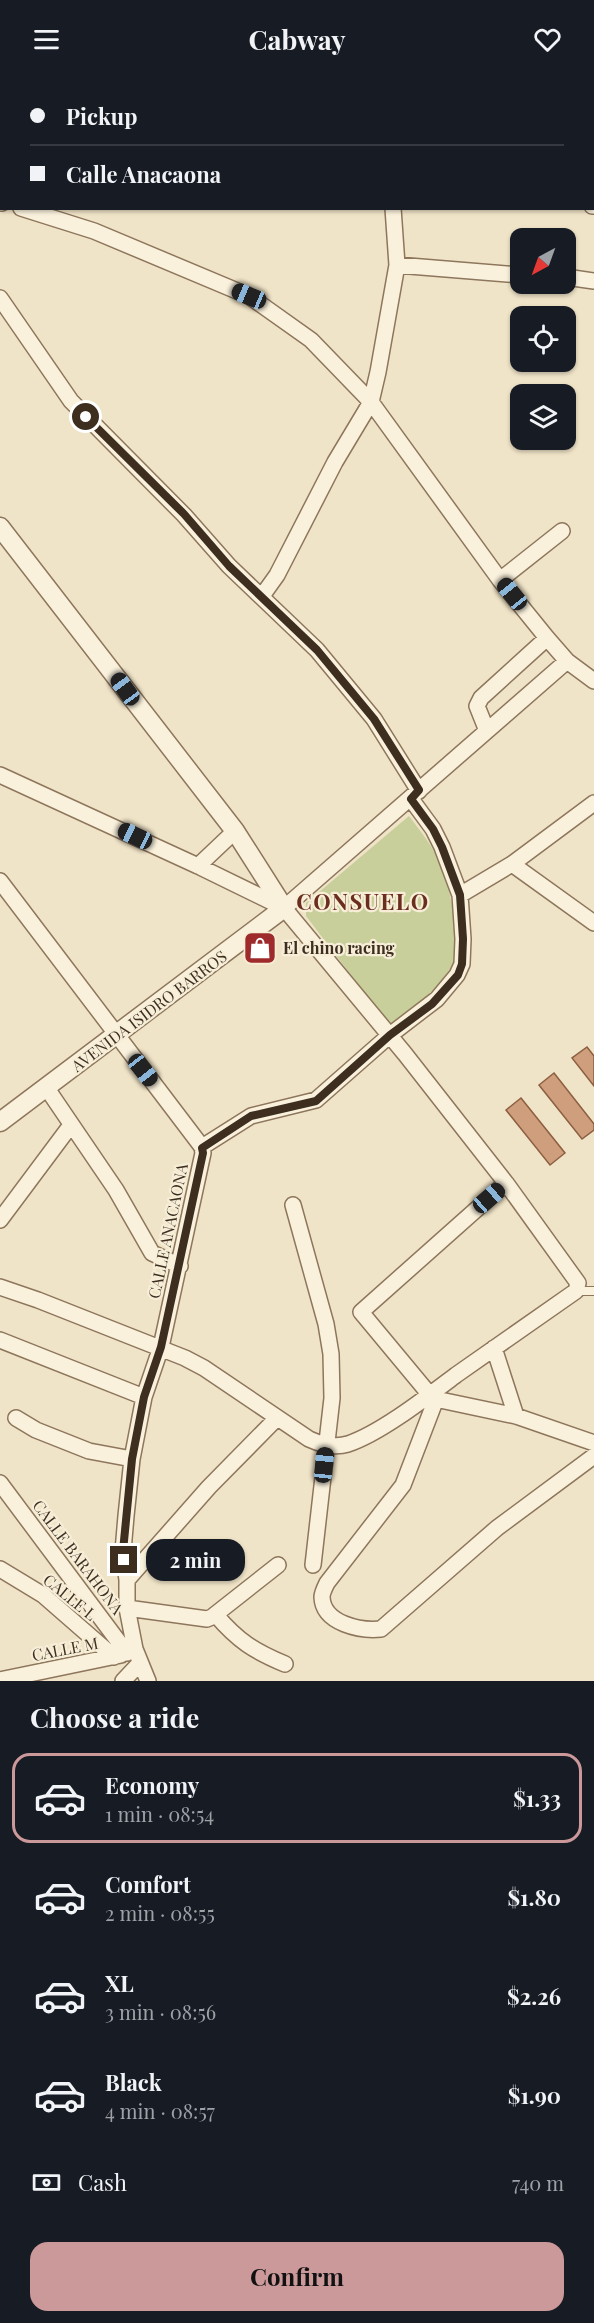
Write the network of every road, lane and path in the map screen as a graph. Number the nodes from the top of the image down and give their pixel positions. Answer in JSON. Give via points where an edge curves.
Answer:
{"nodes":[{"id":1,"x":27,"y":210,"type":"edge"},
{"id":2,"x":393,"y":210,"type":"edge"},
{"id":3,"x":397,"y":265,"type":"junction"},
{"id":4,"x":510,"y":274,"type":"edge"},
{"id":5,"x":576,"y":278,"type":"edge"},
{"id":6,"x":594,"y":281,"type":"edge"},
{"id":7,"x":0,"y":298,"type":"edge"},
{"id":8,"x":371,"y":402,"type":"junction"},
{"id":9,"x":0,"y":527,"type":"edge"},
{"id":10,"x":562,"y":531,"type":"dead end"},
{"id":11,"x":500,"y":580,"type":"junction"},
{"id":12,"x":262,"y":596,"type":"junction"},
{"id":13,"x":547,"y":638,"type":"junction"},
{"id":14,"x":567,"y":661,"type":"junction"},
{"id":15,"x":594,"y":681,"type":"edge"},
{"id":16,"x":487,"y":731,"type":"junction"},
{"id":17,"x":0,"y":775,"type":"edge"},
{"id":18,"x":415,"y":795,"type":"junction"},
{"id":19,"x":594,"y":803,"type":"edge"},
{"id":20,"x":235,"y":831,"type":"junction"},
{"id":21,"x":512,"y":864,"type":"junction"},
{"id":22,"x":198,"y":866,"type":"junction"},
{"id":23,"x":0,"y":881,"type":"edge"},
{"id":24,"x":460,"y":895,"type":"junction"},
{"id":25,"x":284,"y":908,"type":"junction"},
{"id":26,"x":594,"y":923,"type":"edge"},
{"id":27,"x":116,"y":1035,"type":"junction"},
{"id":28,"x":390,"y":1035,"type":"junction"},
{"id":29,"x":46,"y":1087,"type":"junction"},
{"id":30,"x":0,"y":1122,"type":"edge"},
{"id":31,"x":71,"y":1125,"type":"junction"},
{"id":32,"x":202,"y":1148,"type":"junction"},
{"id":33,"x":506,"y":1183,"type":"junction"},
{"id":34,"x":293,"y":1204,"type":"dead end"},
{"id":35,"x":0,"y":1220,"type":"edge"},
{"id":36,"x":180,"y":1266,"type":"junction"},
{"id":37,"x":0,"y":1287,"type":"edge"},
{"id":38,"x":576,"y":1291,"type":"junction"},
{"id":39,"x":594,"y":1291,"type":"edge"},
{"id":40,"x":0,"y":1340,"type":"edge"},
{"id":41,"x":161,"y":1347,"type":"junction"},
{"id":42,"x":494,"y":1348,"type":"junction"},
{"id":43,"x":144,"y":1397,"type":"junction"},
{"id":44,"x":431,"y":1397,"type":"junction"},
{"id":45,"x":516,"y":1416,"type":"junction"},
{"id":46,"x":16,"y":1418,"type":"dead end"},
{"id":47,"x":277,"y":1418,"type":"junction"},
{"id":48,"x":594,"y":1443,"type":"edge"},
{"id":49,"x":326,"y":1445,"type":"junction"},
{"id":50,"x":594,"y":1456,"type":"edge"},
{"id":51,"x":132,"y":1459,"type":"junction"},
{"id":52,"x":0,"y":1483,"type":"edge"},
{"id":53,"x":278,"y":1565,"type":"dead end"},
{"id":54,"x":313,"y":1565,"type":"dead end"},
{"id":55,"x":0,"y":1569,"type":"edge"},
{"id":56,"x":127,"y":1580,"type":"junction"},
{"id":57,"x":127,"y":1608,"type":"junction"},
{"id":58,"x":216,"y":1615,"type":"junction"},
{"id":59,"x":129,"y":1655,"type":"junction"},
{"id":60,"x":285,"y":1664,"type":"dead end"},
{"id":61,"x":0,"y":1680,"type":"edge"},
{"id":62,"x":123,"y":1681,"type":"edge"},
{"id":63,"x":148,"y":1681,"type":"edge"}],
"edges":[{"from":1,"to":8,"type":"street","via":[[94,231],[249,296],[311,340]]},
{"from":2,"to":3,"type":"street"},
{"from":3,"to":4,"type":"street"},
{"from":3,"to":8,"type":"street"},
{"from":5,"to":6,"type":"street"},
{"from":7,"to":12,"type":"street","via":[[71,401]]},
{"from":8,"to":11,"type":"street"},
{"from":8,"to":12,"type":"street"},
{"from":9,"to":20,"type":"street"},
{"from":10,"to":11,"type":"street"},
{"from":11,"to":13,"type":"street"},
{"from":12,"to":18,"type":"street","via":[[317,650],[370,714]]},
{"from":13,"to":14,"type":"street"},
{"from":13,"to":16,"type":"street","via":[[481,698],[477,706]]},
{"from":14,"to":15,"type":"street"},
{"from":14,"to":16,"type":"street","name":"AVENIDA ISIDRO BARROS"},
{"from":16,"to":18,"type":"street","name":"AVENIDA ISIDRO BARROS"},
{"from":17,"to":22,"type":"street"},
{"from":18,"to":24,"type":"street","via":[[442,847]]},
{"from":18,"to":25,"type":"street","name":"AVENIDA ISIDRO BARROS"},
{"from":19,"to":21,"type":"street"},
{"from":20,"to":22,"type":"street"},
{"from":20,"to":25,"type":"street"},
{"from":21,"to":24,"type":"street"},
{"from":21,"to":26,"type":"street"},
{"from":22,"to":25,"type":"street"},
{"from":23,"to":27,"type":"street","name":"CALLE ANACAONA"},
{"from":24,"to":28,"type":"street","via":[[463,939],[458,975],[432,1004]]},
{"from":25,"to":27,"type":"street","name":"AVENIDA ISIDRO BARROS"},
{"from":25,"to":28,"type":"street"},
{"from":27,"to":29,"type":"street","name":"AVENIDA ISIDRO BARROS"},
{"from":27,"to":32,"type":"street","name":"CALLE ANACAONA"},
{"from":28,"to":32,"type":"street","via":[[312,1103],[251,1116]]},
{"from":28,"to":33,"type":"street"},
{"from":29,"to":30,"type":"street","name":"AVENIDA ISIDRO BARROS"},
{"from":29,"to":31,"type":"street"},
{"from":31,"to":35,"type":"street"},
{"from":31,"to":36,"type":"street","via":[[116,1190],[152,1253]]},
{"from":32,"to":36,"type":"street","name":"CALLE ANACAONA"},
{"from":33,"to":38,"type":"street","via":[[578,1283]]},
{"from":33,"to":44,"type":"street","via":[[361,1312]]},
{"from":34,"to":49,"type":"street","via":[[331,1354],[332,1398]]},
{"from":36,"to":41,"type":"street","name":"CALLE ANACAONA"},
{"from":37,"to":41,"type":"street"},
{"from":38,"to":39,"type":"lane"},
{"from":38,"to":42,"type":"street"},
{"from":40,"to":43,"type":"street"},
{"from":41,"to":43,"type":"street","name":"CALLE ANACAONA"},
{"from":41,"to":47,"type":"street","via":[[204,1368]]},
{"from":42,"to":44,"type":"street"},
{"from":42,"to":45,"type":"street"},
{"from":43,"to":51,"type":"street","name":"CALLE ANACAONA"},
{"from":44,"to":45,"type":"street"},
{"from":44,"to":49,"type":"street","via":[[350,1443]]},
{"from":44,"to":50,"type":"street","via":[[403,1485],[327,1583],[322,1597],[327,1611],[352,1627],[366,1631],[381,1629],[497,1528]]},
{"from":45,"to":48,"type":"street"},
{"from":46,"to":51,"type":"street","via":[[89,1451]]},
{"from":47,"to":49,"type":"street"},
{"from":47,"to":56,"type":"street","via":[[209,1487]]},
{"from":49,"to":54,"type":"street"},
{"from":51,"to":56,"type":"street","name":"CALLE ANACAONA","via":[[123,1551]]},
{"from":52,"to":59,"type":"street","name":"CALLE BARAHONA"},
{"from":53,"to":58,"type":"street"},
{"from":55,"to":59,"type":"street","name":"CALLE L"},
{"from":56,"to":57,"type":"street","name":"CALLE ANACAONA"},
{"from":57,"to":58,"type":"street","via":[[207,1619]]},
{"from":57,"to":59,"type":"street","name":"CALLE ANACAONA"},
{"from":58,"to":60,"type":"street","via":[[241,1642]]},
{"from":59,"to":61,"type":"street","name":"CALLE M"},
{"from":59,"to":62,"type":"street"},
{"from":59,"to":63,"type":"street","name":"CALLE BARAHONA"}]}
